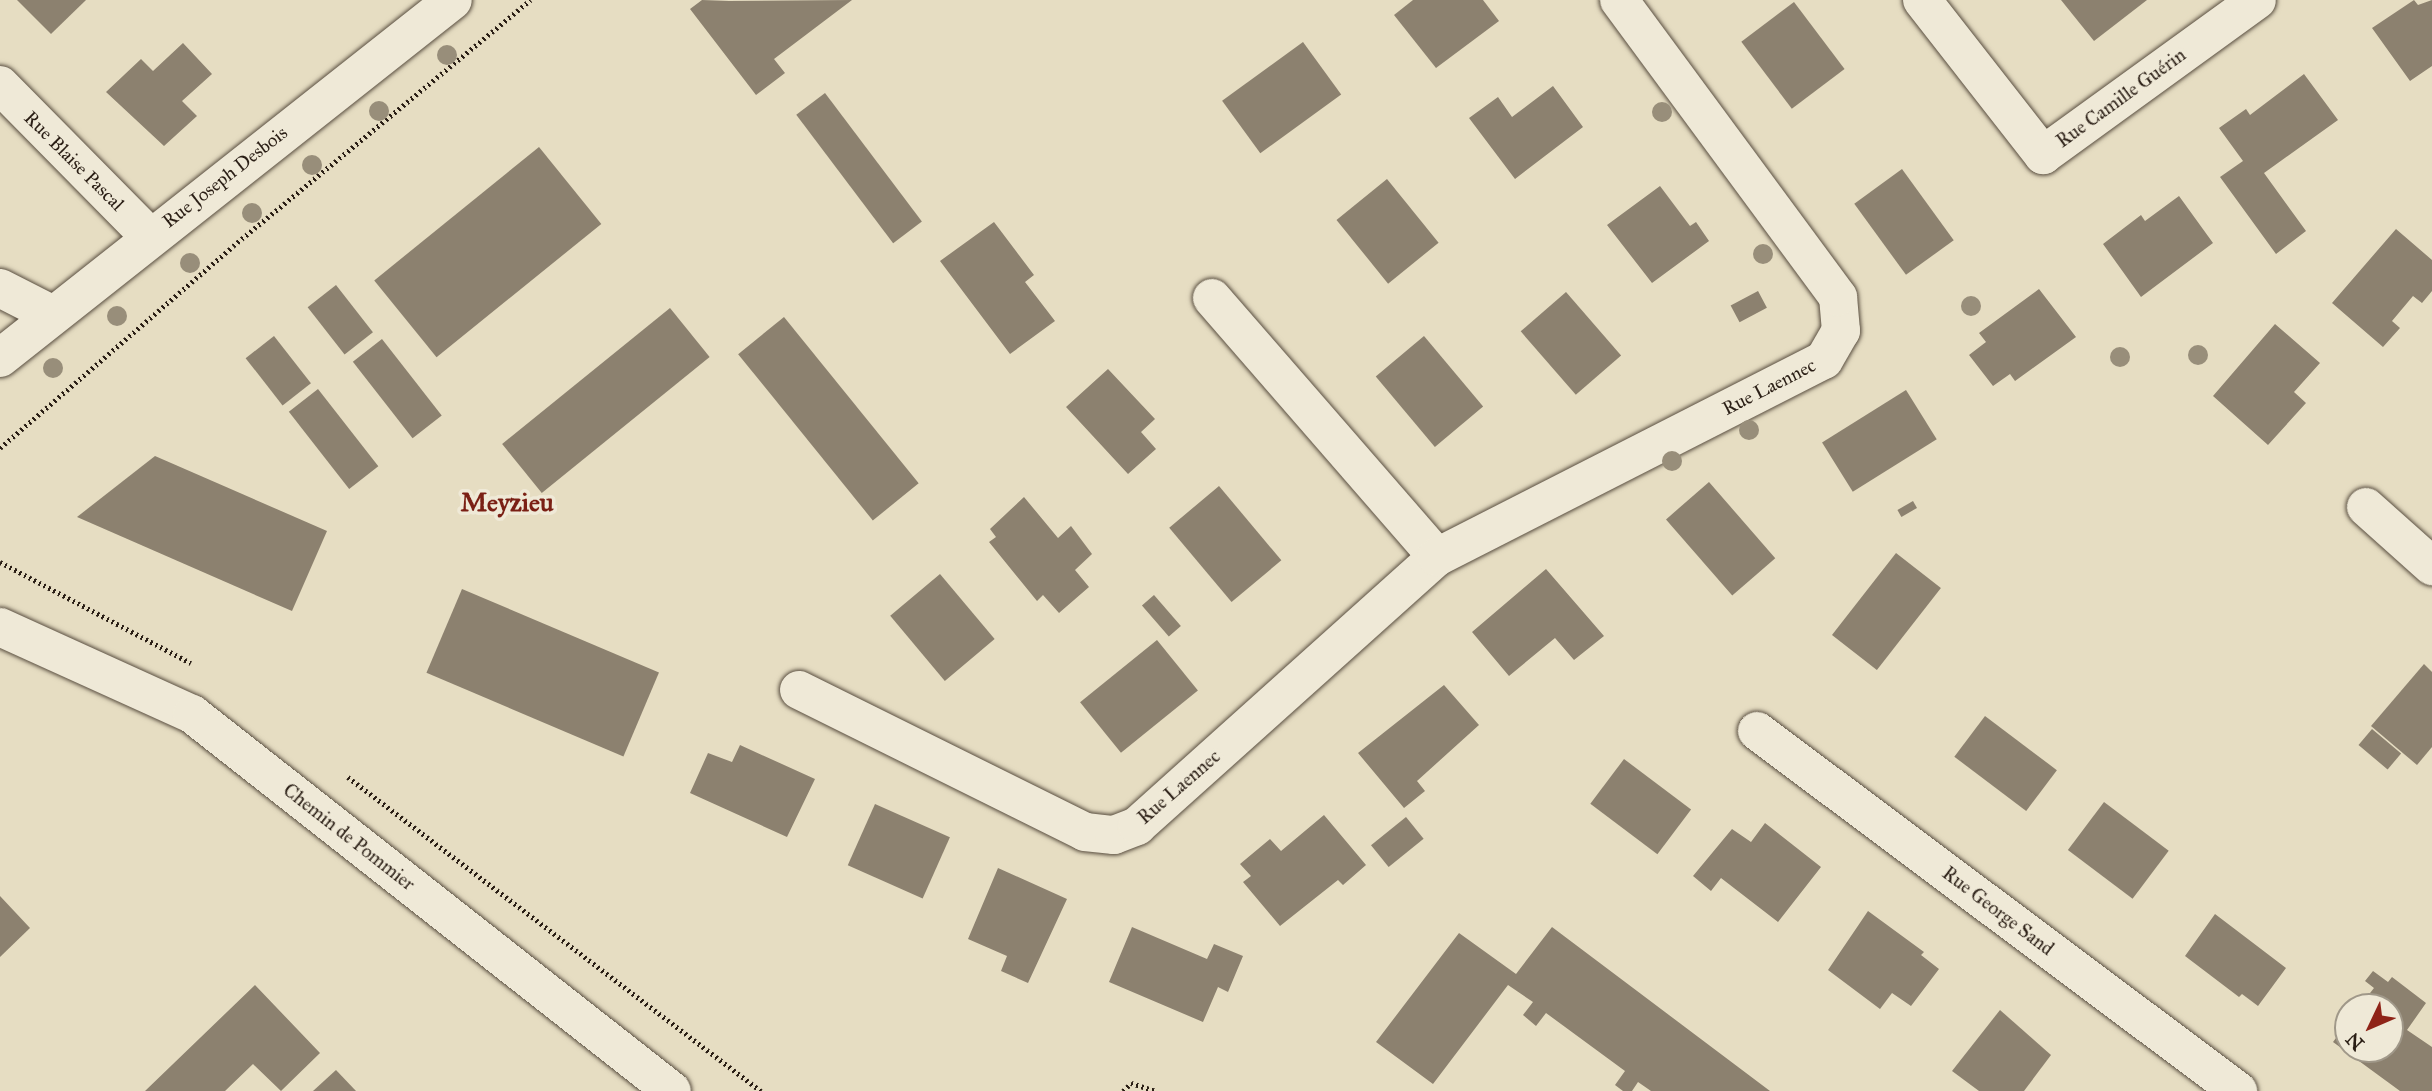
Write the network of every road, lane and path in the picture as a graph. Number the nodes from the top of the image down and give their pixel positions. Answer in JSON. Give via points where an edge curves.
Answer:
{"nodes":[{"id":1,"x":453,"y":0,"type":"edge"},
{"id":2,"x":530,"y":0,"type":"edge"},
{"id":3,"x":1619,"y":0,"type":"edge"},
{"id":4,"x":1922,"y":0,"type":"edge"},
{"id":5,"x":2257,"y":0,"type":"edge"},
{"id":6,"x":0,"y":85,"type":"edge"},
{"id":7,"x":149,"y":236,"type":"junction"},
{"id":8,"x":0,"y":288,"type":"edge"},
{"id":9,"x":1212,"y":298,"type":"dead end"},
{"id":10,"x":53,"y":315,"type":"junction"},
{"id":11,"x":0,"y":358,"type":"edge"},
{"id":12,"x":0,"y":448,"type":"edge"},
{"id":13,"x":2366,"y":507,"type":"dead end"},
{"id":14,"x":1437,"y":557,"type":"junction"},
{"id":15,"x":2432,"y":566,"type":"edge"},
{"id":16,"x":0,"y":627,"type":"edge"},
{"id":17,"x":799,"y":690,"type":"dead end"},
{"id":18,"x":1758,"y":731,"type":"dead end"},
{"id":19,"x":672,"y":1091,"type":"edge"},
{"id":20,"x":1123,"y":1091,"type":"edge"},
{"id":21,"x":1156,"y":1091,"type":"edge"},
{"id":22,"x":2238,"y":1091,"type":"edge"}],
"edges":[{"from":1,"to":7,"type":"street","name":"Rue Joseph Desbois"},
{"from":2,"to":12,"type":"path","via":[[233,246]]},
{"from":3,"to":14,"type":"street","name":"Rue Laennec","via":[[1838,297],[1841,331],[1824,360]]},
{"from":4,"to":5,"type":"street","name":"Rue Camille Guérin","via":[[2043,155]]},
{"from":6,"to":7,"type":"street","name":"Rue Blaise Pascal"},
{"from":7,"to":10,"type":"street","name":"Rue Joseph Desbois"},
{"from":8,"to":10,"type":"street"},
{"from":9,"to":14,"type":"street"},
{"from":10,"to":11,"type":"street","name":"Rue Joseph Desbois"},
{"from":13,"to":15,"type":"street"},
{"from":14,"to":17,"type":"street","name":"Rue Laennec","via":[[1137,826],[1114,835],[1085,832]]},
{"from":16,"to":19,"type":"street","name":"Chemin de Pommier","via":[[192,714]]},
{"from":18,"to":22,"type":"street","name":"Rue George Sand"},
{"from":20,"to":21,"type":"path","via":[[1131,1083]]}]}
